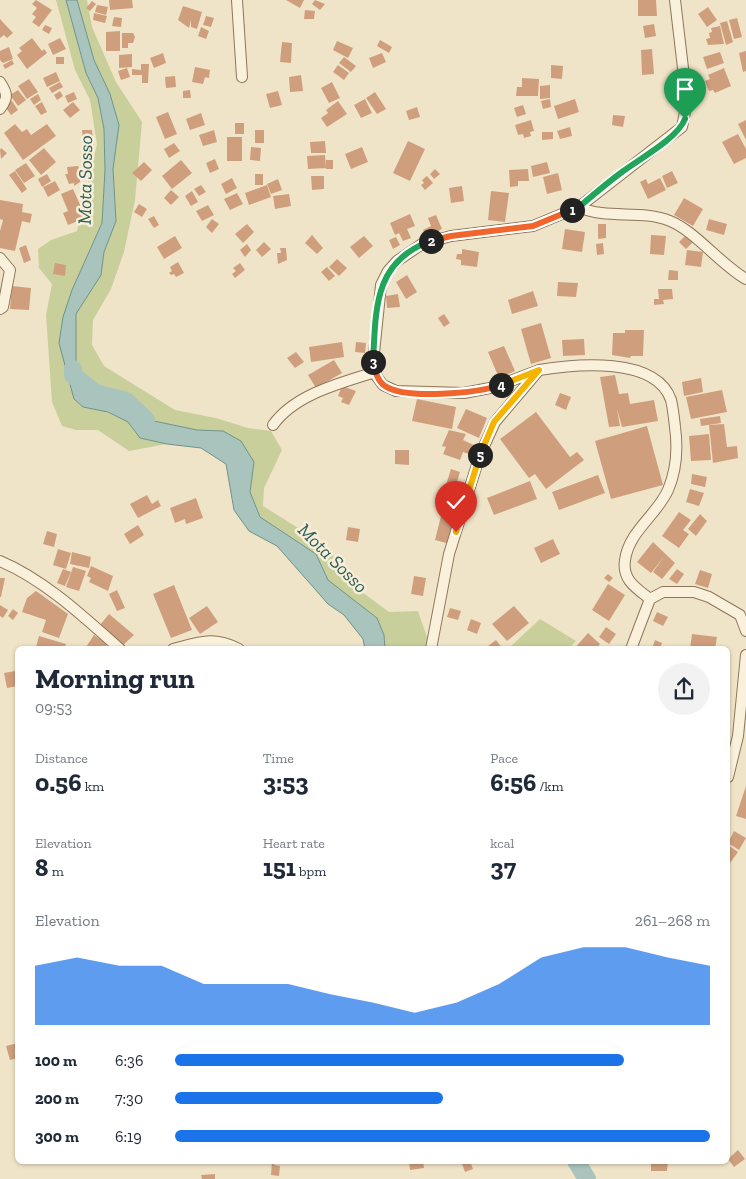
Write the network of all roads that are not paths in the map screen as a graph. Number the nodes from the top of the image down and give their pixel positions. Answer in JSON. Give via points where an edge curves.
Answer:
{"nodes":[{"id":1,"x":237,"y":0,"type":"edge"},
{"id":2,"x":675,"y":0,"type":"edge"},
{"id":3,"x":242,"y":77,"type":"dead end"},
{"id":4,"x":0,"y":82,"type":"edge"},
{"id":5,"x":0,"y":109,"type":"edge"},
{"id":6,"x":579,"y":207,"type":"junction"},
{"id":7,"x":0,"y":258,"type":"edge"},
{"id":8,"x":746,"y":279,"type":"edge"},
{"id":9,"x":0,"y":308,"type":"edge"},
{"id":10,"x":539,"y":370,"type":"junction"},
{"id":11,"x":375,"y":372,"type":"junction"},
{"id":12,"x":273,"y":425,"type":"dead end"},
{"id":13,"x":0,"y":561,"type":"edge"},
{"id":14,"x":650,"y":599,"type":"junction"},
{"id":15,"x":746,"y":631,"type":"edge"},
{"id":16,"x":116,"y":646,"type":"edge"},
{"id":17,"x":186,"y":646,"type":"edge"},
{"id":18,"x":233,"y":646,"type":"edge"},
{"id":19,"x":432,"y":646,"type":"edge"},
{"id":20,"x":632,"y":646,"type":"edge"},
{"id":21,"x":746,"y":655,"type":"edge"},
{"id":22,"x":730,"y":769,"type":"edge"}],
"edges":[{"from":1,"to":3,"type":"street"},
{"from":2,"to":6,"type":"street","via":[[687,102],[682,127]]},
{"from":4,"to":5,"type":"street","via":[[7,92],[7,100]]},
{"from":6,"to":8,"type":"street","via":[[593,213],[668,220],[681,226],[731,270]]},
{"from":6,"to":11,"type":"street","via":[[533,226],[438,239],[422,244],[397,261],[381,285],[374,344]]},
{"from":7,"to":9,"type":"street","via":[[10,270],[3,308]]},
{"from":10,"to":11,"type":"street","via":[[495,387],[439,394],[396,391],[384,385]]},
{"from":10,"to":14,"type":"street","via":[[597,365],[629,369],[651,377],[671,400],[678,448],[674,473],[668,492],[628,548],[625,561],[629,583]]},
{"from":10,"to":19,"type":"street","via":[[494,422],[480,454],[449,554]]},
{"from":11,"to":12,"type":"street","via":[[320,389],[278,418]]},
{"from":13,"to":16,"type":"street","via":[[58,597]]},
{"from":14,"to":15,"type":"street","via":[[663,592],[694,592],[740,615]]},
{"from":14,"to":20,"type":"street"},
{"from":17,"to":18,"type":"street","via":[[208,640]]},
{"from":21,"to":22,"type":"street","via":[[738,736]]}]}
